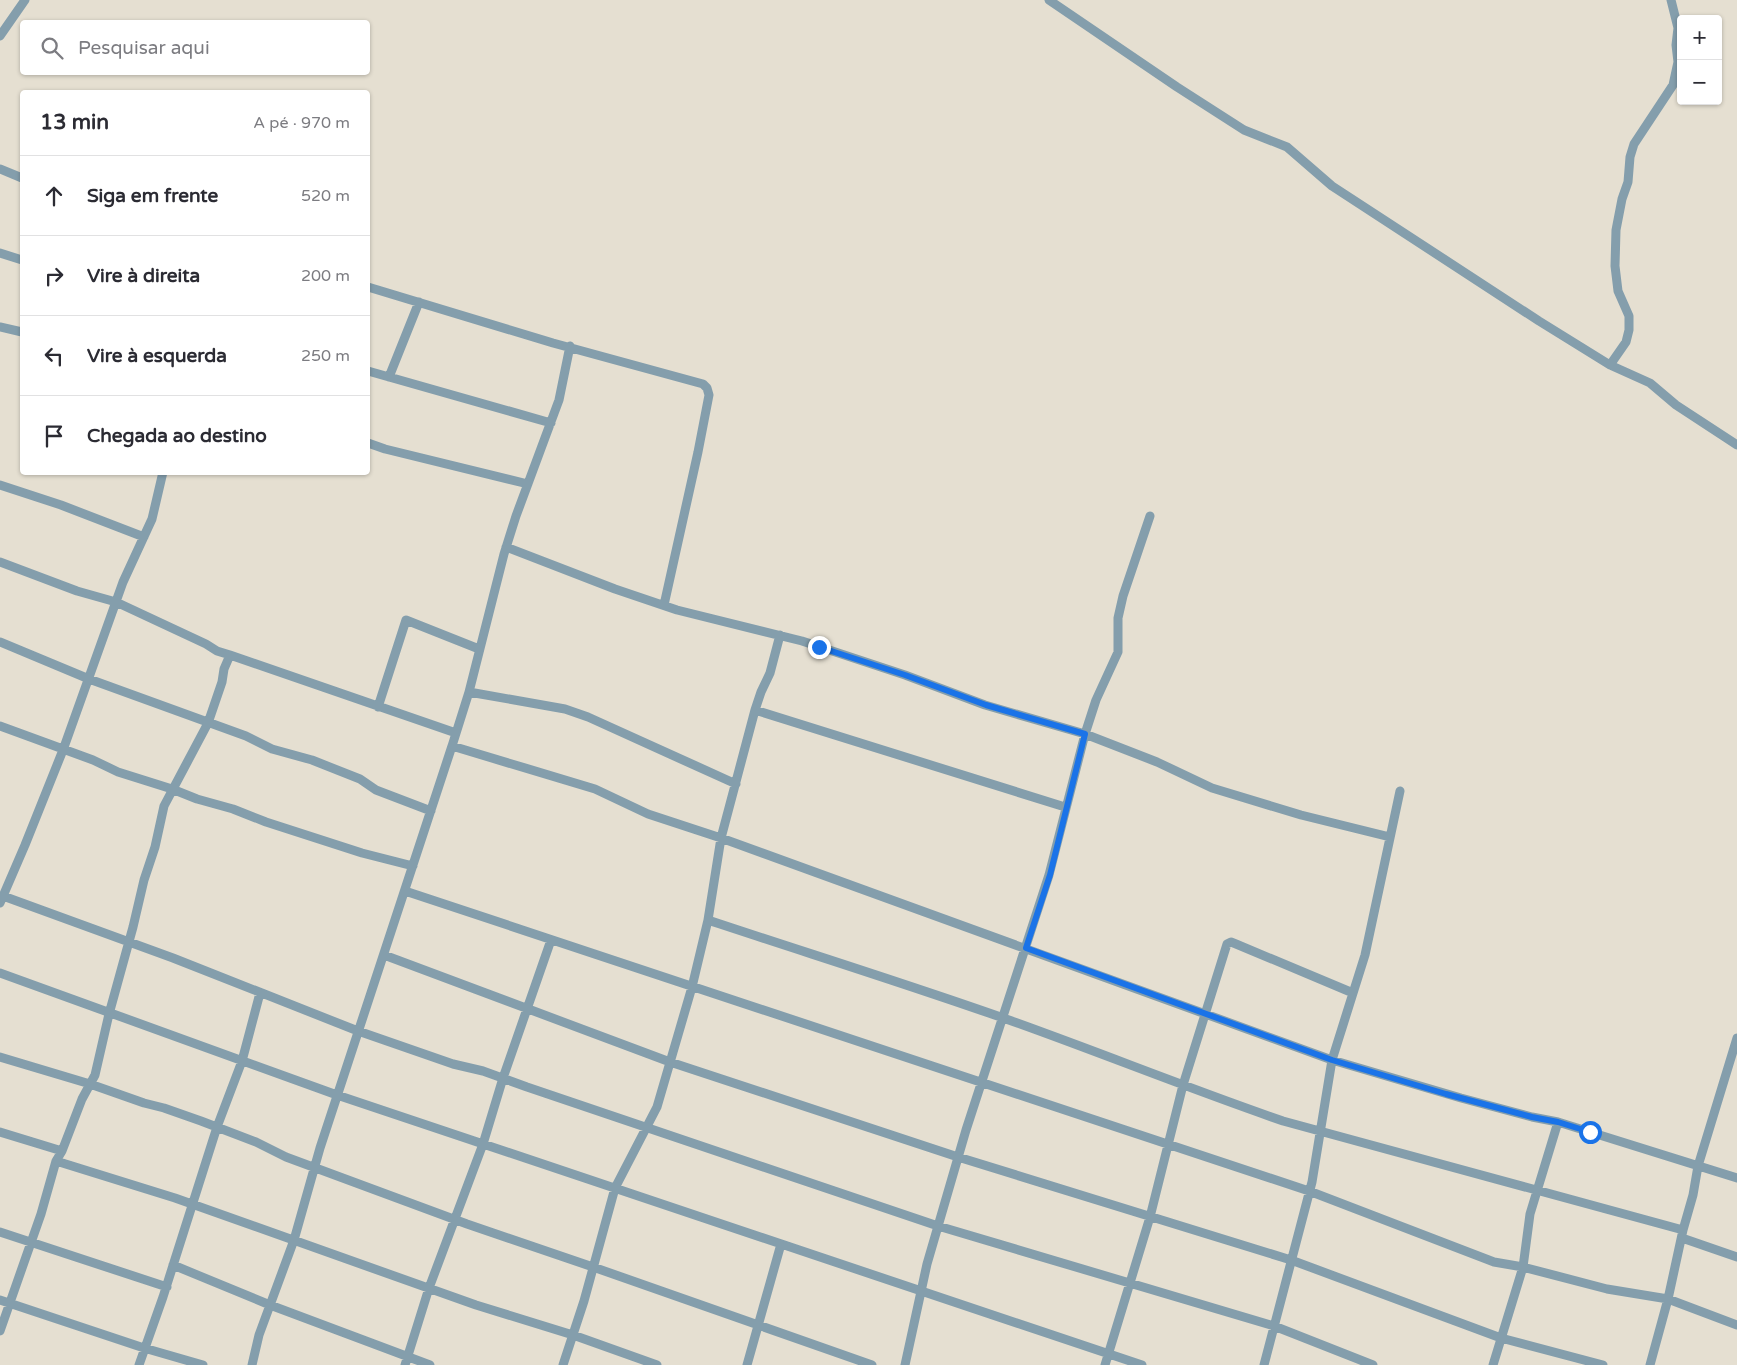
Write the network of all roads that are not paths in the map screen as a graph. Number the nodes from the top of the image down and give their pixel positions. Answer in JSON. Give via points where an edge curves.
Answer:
{"nodes":[{"id":1,"x":25,"y":0,"type":"edge"},
{"id":2,"x":1049,"y":0,"type":"edge"},
{"id":3,"x":1671,"y":0,"type":"edge"},
{"id":4,"x":0,"y":36,"type":"edge"},
{"id":5,"x":0,"y":169,"type":"edge"},
{"id":6,"x":20,"y":177,"type":"edge"},
{"id":7,"x":0,"y":254,"type":"edge"},
{"id":8,"x":20,"y":259,"type":"edge"},
{"id":9,"x":370,"y":288,"type":"edge"},
{"id":10,"x":419,"y":302,"type":"junction"},
{"id":11,"x":0,"y":327,"type":"edge"},
{"id":12,"x":20,"y":332,"type":"edge"},
{"id":13,"x":570,"y":346,"type":"junction"},
{"id":14,"x":1610,"y":365,"type":"junction"},
{"id":15,"x":370,"y":372,"type":"edge"},
{"id":16,"x":389,"y":377,"type":"junction"},
{"id":17,"x":552,"y":423,"type":"junction"},
{"id":18,"x":370,"y":444,"type":"edge"},
{"id":19,"x":1737,"y":445,"type":"edge"},
{"id":20,"x":162,"y":475,"type":"edge"},
{"id":21,"x":528,"y":484,"type":"junction"},
{"id":22,"x":0,"y":485,"type":"edge"},
{"id":23,"x":1150,"y":516,"type":"dead end"},
{"id":24,"x":144,"y":537,"type":"junction"},
{"id":25,"x":506,"y":548,"type":"junction"},
{"id":26,"x":0,"y":562,"type":"edge"},
{"id":27,"x":116,"y":602,"type":"junction"},
{"id":28,"x":664,"y":605,"type":"junction"},
{"id":29,"x":780,"y":635,"type":"junction"},
{"id":30,"x":0,"y":642,"type":"edge"},
{"id":31,"x":479,"y":649,"type":"junction"},
{"id":32,"x":230,"y":655,"type":"junction"},
{"id":33,"x":89,"y":679,"type":"junction"},
{"id":34,"x":469,"y":692,"type":"junction"},
{"id":35,"x":378,"y":707,"type":"junction"},
{"id":36,"x":755,"y":710,"type":"junction"},
{"id":37,"x":208,"y":723,"type":"junction"},
{"id":38,"x":0,"y":726,"type":"edge"},
{"id":39,"x":456,"y":733,"type":"junction"},
{"id":40,"x":1085,"y":734,"type":"junction"},
{"id":41,"x":452,"y":746,"type":"junction"},
{"id":42,"x":63,"y":750,"type":"junction"},
{"id":43,"x":736,"y":784,"type":"junction"},
{"id":44,"x":172,"y":789,"type":"junction"},
{"id":45,"x":1400,"y":791,"type":"dead end"},
{"id":46,"x":1065,"y":807,"type":"junction"},
{"id":47,"x":432,"y":811,"type":"junction"},
{"id":48,"x":1390,"y":837,"type":"junction"},
{"id":49,"x":721,"y":838,"type":"junction"},
{"id":50,"x":413,"y":866,"type":"junction"},
{"id":51,"x":405,"y":892,"type":"junction"},
{"id":52,"x":1,"y":900,"type":"edge"},
{"id":53,"x":708,"y":920,"type":"junction"},
{"id":54,"x":551,"y":940,"type":"junction"},
{"id":55,"x":128,"y":942,"type":"junction"},
{"id":56,"x":1026,"y":948,"type":"junction"},
{"id":57,"x":384,"y":955,"type":"junction"},
{"id":58,"x":0,"y":974,"type":"edge"},
{"id":59,"x":692,"y":987,"type":"junction"},
{"id":60,"x":260,"y":993,"type":"junction"},
{"id":61,"x":1353,"y":993,"type":"junction"},
{"id":62,"x":527,"y":1009,"type":"junction"},
{"id":63,"x":109,"y":1014,"type":"junction"},
{"id":64,"x":1206,"y":1014,"type":"junction"},
{"id":65,"x":1003,"y":1018,"type":"junction"},
{"id":66,"x":358,"y":1031,"type":"junction"},
{"id":67,"x":1737,"y":1038,"type":"edge"},
{"id":68,"x":0,"y":1057,"type":"edge"},
{"id":69,"x":1332,"y":1060,"type":"junction"},
{"id":70,"x":242,"y":1061,"type":"junction"},
{"id":71,"x":670,"y":1062,"type":"junction"},
{"id":72,"x":502,"y":1078,"type":"junction"},
{"id":73,"x":982,"y":1083,"type":"junction"},
{"id":74,"x":90,"y":1084,"type":"junction"},
{"id":75,"x":1183,"y":1085,"type":"junction"},
{"id":76,"x":337,"y":1095,"type":"junction"},
{"id":77,"x":1558,"y":1122,"type":"junction"},
{"id":78,"x":216,"y":1127,"type":"junction"},
{"id":79,"x":647,"y":1127,"type":"junction"},
{"id":80,"x":0,"y":1132,"type":"edge"},
{"id":81,"x":1321,"y":1132,"type":"junction"},
{"id":82,"x":483,"y":1144,"type":"junction"},
{"id":83,"x":1168,"y":1145,"type":"junction"},
{"id":84,"x":62,"y":1151,"type":"junction"},
{"id":85,"x":958,"y":1157,"type":"junction"},
{"id":86,"x":56,"y":1161,"type":"junction"},
{"id":87,"x":1698,"y":1166,"type":"junction"},
{"id":88,"x":316,"y":1168,"type":"junction"},
{"id":89,"x":1737,"y":1178,"type":"edge"},
{"id":90,"x":615,"y":1188,"type":"junction"},
{"id":91,"x":1538,"y":1189,"type":"junction"},
{"id":92,"x":1309,"y":1191,"type":"junction"},
{"id":93,"x":192,"y":1204,"type":"junction"},
{"id":94,"x":1150,"y":1217,"type":"junction"},
{"id":95,"x":454,"y":1219,"type":"junction"},
{"id":96,"x":938,"y":1226,"type":"junction"},
{"id":97,"x":0,"y":1232,"type":"edge"},
{"id":98,"x":1683,"y":1234,"type":"junction"},
{"id":99,"x":294,"y":1240,"type":"junction"},
{"id":100,"x":32,"y":1242,"type":"junction"},
{"id":101,"x":782,"y":1244,"type":"junction"},
{"id":102,"x":1737,"y":1257,"type":"edge"},
{"id":103,"x":1291,"y":1260,"type":"junction"},
{"id":104,"x":173,"y":1265,"type":"junction"},
{"id":105,"x":593,"y":1267,"type":"junction"},
{"id":106,"x":1523,"y":1267,"type":"junction"},
{"id":107,"x":1130,"y":1283,"type":"junction"},
{"id":108,"x":166,"y":1287,"type":"junction"},
{"id":109,"x":430,"y":1288,"type":"junction"},
{"id":110,"x":920,"y":1291,"type":"junction"},
{"id":111,"x":1668,"y":1299,"type":"junction"},
{"id":112,"x":4,"y":1301,"type":"edge"},
{"id":113,"x":270,"y":1305,"type":"junction"},
{"id":114,"x":758,"y":1325,"type":"junction"},
{"id":115,"x":1737,"y":1325,"type":"edge"},
{"id":116,"x":1274,"y":1326,"type":"junction"},
{"id":117,"x":0,"y":1331,"type":"edge"},
{"id":118,"x":573,"y":1335,"type":"junction"},
{"id":119,"x":1501,"y":1338,"type":"junction"},
{"id":120,"x":144,"y":1348,"type":"junction"},
{"id":121,"x":1108,"y":1354,"type":"junction"},
{"id":122,"x":406,"y":1361,"type":"edge"},
{"id":123,"x":139,"y":1365,"type":"edge"},
{"id":124,"x":203,"y":1365,"type":"edge"},
{"id":125,"x":252,"y":1365,"type":"edge"},
{"id":126,"x":430,"y":1365,"type":"edge"},
{"id":127,"x":563,"y":1365,"type":"edge"},
{"id":128,"x":657,"y":1365,"type":"edge"},
{"id":129,"x":747,"y":1365,"type":"edge"},
{"id":130,"x":872,"y":1365,"type":"edge"},
{"id":131,"x":905,"y":1365,"type":"edge"},
{"id":132,"x":1105,"y":1365,"type":"edge"},
{"id":133,"x":1142,"y":1365,"type":"edge"},
{"id":134,"x":1264,"y":1365,"type":"edge"},
{"id":135,"x":1374,"y":1365,"type":"edge"},
{"id":136,"x":1493,"y":1365,"type":"edge"},
{"id":137,"x":1602,"y":1365,"type":"edge"},
{"id":138,"x":1650,"y":1365,"type":"edge"}],
"edges":[{"from":1,"to":4,"type":"street"},
{"from":2,"to":14,"type":"street","via":[[1244,130],[1287,147],[1332,186]]},
{"from":3,"to":14,"type":"street","via":[[1678,28],[1678,62],[1673,85],[1634,144],[1630,157],[1628,182],[1616,230],[1615,266],[1618,291],[1629,316],[1629,330],[1626,342]]},
{"from":5,"to":6,"type":"street"},
{"from":7,"to":8,"type":"street"},
{"from":9,"to":10,"type":"street"},
{"from":10,"to":13,"type":"street"},
{"from":10,"to":16,"type":"street"},
{"from":11,"to":12,"type":"street"},
{"from":13,"to":17,"type":"street"},
{"from":13,"to":28,"type":"street","via":[[703,384],[707,388],[698,452]]},
{"from":14,"to":19,"type":"street","via":[[1650,383],[1676,405]]},
{"from":15,"to":16,"type":"street"},
{"from":16,"to":17,"type":"street"},
{"from":17,"to":21,"type":"street"},
{"from":18,"to":21,"type":"street"},
{"from":20,"to":24,"type":"street","via":[[152,519]]},
{"from":21,"to":25,"type":"street"},
{"from":22,"to":24,"type":"street"},
{"from":23,"to":40,"type":"street","via":[[1123,596],[1118,618],[1118,652]]},
{"from":24,"to":27,"type":"street"},
{"from":25,"to":28,"type":"street"},
{"from":25,"to":31,"type":"street"},
{"from":26,"to":27,"type":"street"},
{"from":27,"to":32,"type":"street"},
{"from":27,"to":33,"type":"street"},
{"from":28,"to":29,"type":"street"},
{"from":29,"to":36,"type":"street","via":[[770,673]]},
{"from":29,"to":40,"type":"street","via":[[986,705]]},
{"from":30,"to":33,"type":"street"},
{"from":31,"to":34,"type":"street"},
{"from":31,"to":35,"type":"street","via":[[406,620]]},
{"from":32,"to":35,"type":"street"},
{"from":32,"to":37,"type":"street"},
{"from":33,"to":37,"type":"street"},
{"from":33,"to":42,"type":"street"},
{"from":34,"to":39,"type":"street"},
{"from":34,"to":43,"type":"street","via":[[565,709]]},
{"from":35,"to":39,"type":"street"},
{"from":36,"to":43,"type":"street"},
{"from":36,"to":46,"type":"street"},
{"from":37,"to":44,"type":"street"},
{"from":37,"to":47,"type":"street","via":[[272,749],[312,760],[376,790]]},
{"from":38,"to":42,"type":"street"},
{"from":39,"to":41,"type":"street"},
{"from":40,"to":46,"type":"street"},
{"from":40,"to":48,"type":"street","via":[[1212,788]]},
{"from":41,"to":47,"type":"street"},
{"from":41,"to":49,"type":"street","via":[[595,788],[648,814]]},
{"from":42,"to":44,"type":"street"},
{"from":42,"to":52,"type":"street"},
{"from":43,"to":49,"type":"street"},
{"from":44,"to":50,"type":"street","via":[[307,836]]},
{"from":44,"to":55,"type":"street","via":[[164,806]]},
{"from":45,"to":48,"type":"street"},
{"from":46,"to":56,"type":"street","via":[[1050,875]]},
{"from":47,"to":50,"type":"street"},
{"from":48,"to":61,"type":"street","via":[[1365,955]]},
{"from":49,"to":53,"type":"street"},
{"from":49,"to":56,"type":"street"},
{"from":50,"to":51,"type":"street"},
{"from":51,"to":54,"type":"street"},
{"from":51,"to":57,"type":"street"},
{"from":52,"to":55,"type":"street"},
{"from":53,"to":59,"type":"street"},
{"from":53,"to":65,"type":"street"},
{"from":54,"to":59,"type":"street"},
{"from":54,"to":62,"type":"street"},
{"from":55,"to":60,"type":"street"},
{"from":55,"to":63,"type":"street"},
{"from":56,"to":64,"type":"street"},
{"from":56,"to":65,"type":"street"},
{"from":57,"to":62,"type":"street"},
{"from":57,"to":66,"type":"street"},
{"from":58,"to":63,"type":"street"},
{"from":59,"to":71,"type":"street"},
{"from":59,"to":73,"type":"street"},
{"from":60,"to":66,"type":"street"},
{"from":60,"to":70,"type":"street"},
{"from":61,"to":64,"type":"street","via":[[1231,942],[1227,944]]},
{"from":61,"to":69,"type":"street"},
{"from":62,"to":71,"type":"street"},
{"from":62,"to":72,"type":"street"},
{"from":63,"to":70,"type":"street"},
{"from":63,"to":74,"type":"street"},
{"from":64,"to":69,"type":"street"},
{"from":64,"to":75,"type":"street"},
{"from":65,"to":73,"type":"street"},
{"from":65,"to":75,"type":"street"},
{"from":66,"to":72,"type":"street"},
{"from":66,"to":76,"type":"street"},
{"from":67,"to":87,"type":"street"},
{"from":68,"to":74,"type":"street"},
{"from":69,"to":77,"type":"street","via":[[1461,1098]]},
{"from":69,"to":81,"type":"street"},
{"from":70,"to":76,"type":"street"},
{"from":70,"to":78,"type":"street"},
{"from":71,"to":79,"type":"street","via":[[657,1107]]},
{"from":71,"to":85,"type":"street"},
{"from":72,"to":79,"type":"street"},
{"from":72,"to":82,"type":"street"},
{"from":73,"to":83,"type":"street"},
{"from":73,"to":85,"type":"street"},
{"from":74,"to":78,"type":"street"},
{"from":74,"to":84,"type":"street"},
{"from":75,"to":81,"type":"street"},
{"from":75,"to":83,"type":"street"},
{"from":76,"to":82,"type":"street"},
{"from":76,"to":88,"type":"street"},
{"from":77,"to":87,"type":"street"},
{"from":77,"to":91,"type":"street"},
{"from":78,"to":88,"type":"street"},
{"from":78,"to":93,"type":"street"},
{"from":79,"to":90,"type":"street"},
{"from":79,"to":96,"type":"street"},
{"from":80,"to":84,"type":"street"},
{"from":81,"to":91,"type":"street"},
{"from":81,"to":92,"type":"street"},
{"from":82,"to":90,"type":"street"},
{"from":82,"to":95,"type":"street"},
{"from":83,"to":92,"type":"street"},
{"from":83,"to":94,"type":"street"},
{"from":84,"to":86,"type":"street"},
{"from":85,"to":94,"type":"street"},
{"from":85,"to":96,"type":"street"},
{"from":86,"to":93,"type":"street"},
{"from":86,"to":100,"type":"street"},
{"from":87,"to":89,"type":"street"},
{"from":87,"to":98,"type":"street"},
{"from":88,"to":95,"type":"street"},
{"from":88,"to":99,"type":"street"},
{"from":90,"to":101,"type":"street"},
{"from":90,"to":105,"type":"street"},
{"from":91,"to":98,"type":"street"},
{"from":91,"to":106,"type":"street","via":[[1530,1214]]},
{"from":92,"to":103,"type":"street"},
{"from":92,"to":106,"type":"street","via":[[1494,1262]]},
{"from":93,"to":99,"type":"street"},
{"from":93,"to":104,"type":"street"},
{"from":94,"to":103,"type":"street"},
{"from":94,"to":107,"type":"street"},
{"from":95,"to":105,"type":"street"},
{"from":95,"to":109,"type":"street"},
{"from":96,"to":107,"type":"street"},
{"from":96,"to":110,"type":"street"},
{"from":97,"to":100,"type":"street"},
{"from":98,"to":102,"type":"street"},
{"from":98,"to":111,"type":"street"},
{"from":99,"to":109,"type":"street"},
{"from":99,"to":113,"type":"street"},
{"from":100,"to":108,"type":"street"},
{"from":100,"to":112,"type":"street","via":[[21,1275]]},
{"from":101,"to":110,"type":"street"},
{"from":101,"to":114,"type":"street"},
{"from":103,"to":116,"type":"street"},
{"from":103,"to":119,"type":"street"},
{"from":104,"to":108,"type":"street"},
{"from":104,"to":113,"type":"street"},
{"from":105,"to":114,"type":"street"},
{"from":105,"to":118,"type":"street"},
{"from":106,"to":111,"type":"street","via":[[1607,1289]]},
{"from":106,"to":119,"type":"street"},
{"from":107,"to":116,"type":"street"},
{"from":107,"to":121,"type":"street"},
{"from":108,"to":120,"type":"street"},
{"from":109,"to":118,"type":"street"},
{"from":109,"to":122,"type":"street"},
{"from":110,"to":121,"type":"street"},
{"from":110,"to":131,"type":"street"},
{"from":111,"to":115,"type":"street"},
{"from":111,"to":138,"type":"street"},
{"from":112,"to":117,"type":"street"},
{"from":112,"to":120,"type":"street"},
{"from":113,"to":122,"type":"street"},
{"from":113,"to":125,"type":"street"},
{"from":114,"to":129,"type":"street"},
{"from":114,"to":130,"type":"street"},
{"from":116,"to":134,"type":"street"},
{"from":116,"to":135,"type":"street"},
{"from":118,"to":127,"type":"street"},
{"from":118,"to":128,"type":"street"},
{"from":119,"to":136,"type":"street"},
{"from":119,"to":137,"type":"street"},
{"from":120,"to":123,"type":"street"},
{"from":120,"to":124,"type":"street"},
{"from":121,"to":132,"type":"street"},
{"from":121,"to":133,"type":"street"},
{"from":122,"to":126,"type":"street"}]}
